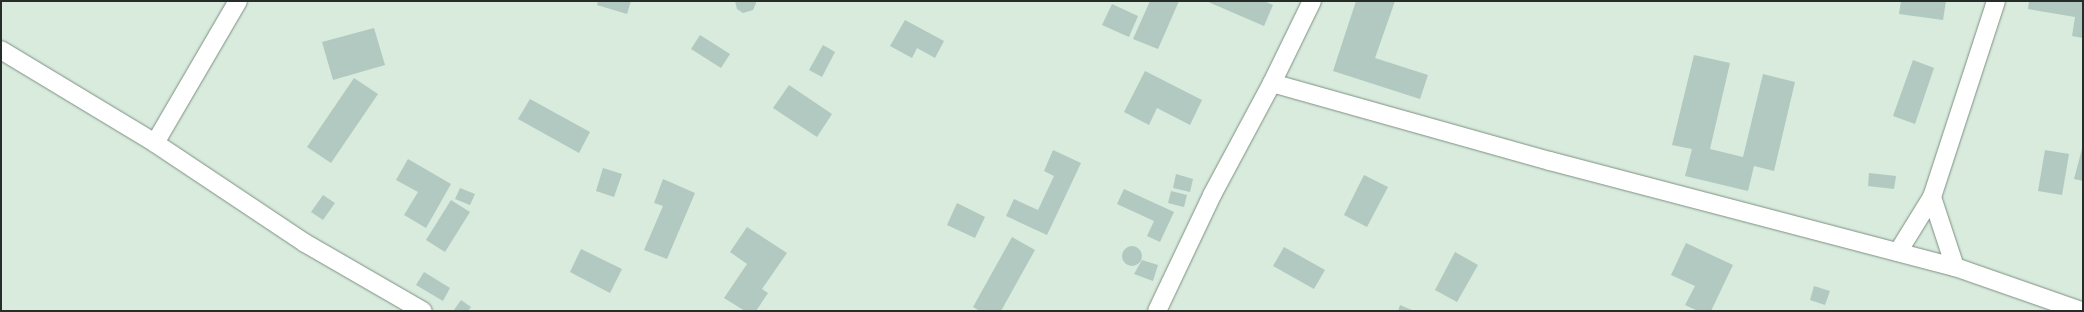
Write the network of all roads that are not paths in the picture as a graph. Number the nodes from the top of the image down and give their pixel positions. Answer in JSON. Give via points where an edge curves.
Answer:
{"nodes":[{"id":1,"x":238,"y":1,"type":"edge"},
{"id":2,"x":1312,"y":1,"type":"edge"},
{"id":3,"x":1996,"y":1,"type":"edge"},
{"id":4,"x":1,"y":50,"type":"edge"},
{"id":5,"x":1272,"y":83,"type":"junction"},
{"id":6,"x":155,"y":143,"type":"junction"},
{"id":7,"x":1932,"y":197,"type":"junction"},
{"id":8,"x":1898,"y":252,"type":"junction"},
{"id":9,"x":1955,"y":267,"type":"junction"},
{"id":10,"x":423,"y":311,"type":"edge"},
{"id":11,"x":1157,"y":311,"type":"edge"},
{"id":12,"x":2081,"y":311,"type":"edge"}],
"edges":[{"from":1,"to":6,"type":"street"},
{"from":2,"to":5,"type":"street"},
{"from":3,"to":7,"type":"street"},
{"from":4,"to":6,"type":"street"},
{"from":5,"to":8,"type":"street","via":[[1550,161]]},
{"from":5,"to":11,"type":"street","via":[[1212,195]]},
{"from":6,"to":10,"type":"street","via":[[305,243]]},
{"from":7,"to":8,"type":"street"},
{"from":7,"to":9,"type":"street"},
{"from":8,"to":9,"type":"street"},
{"from":9,"to":12,"type":"street"}]}
